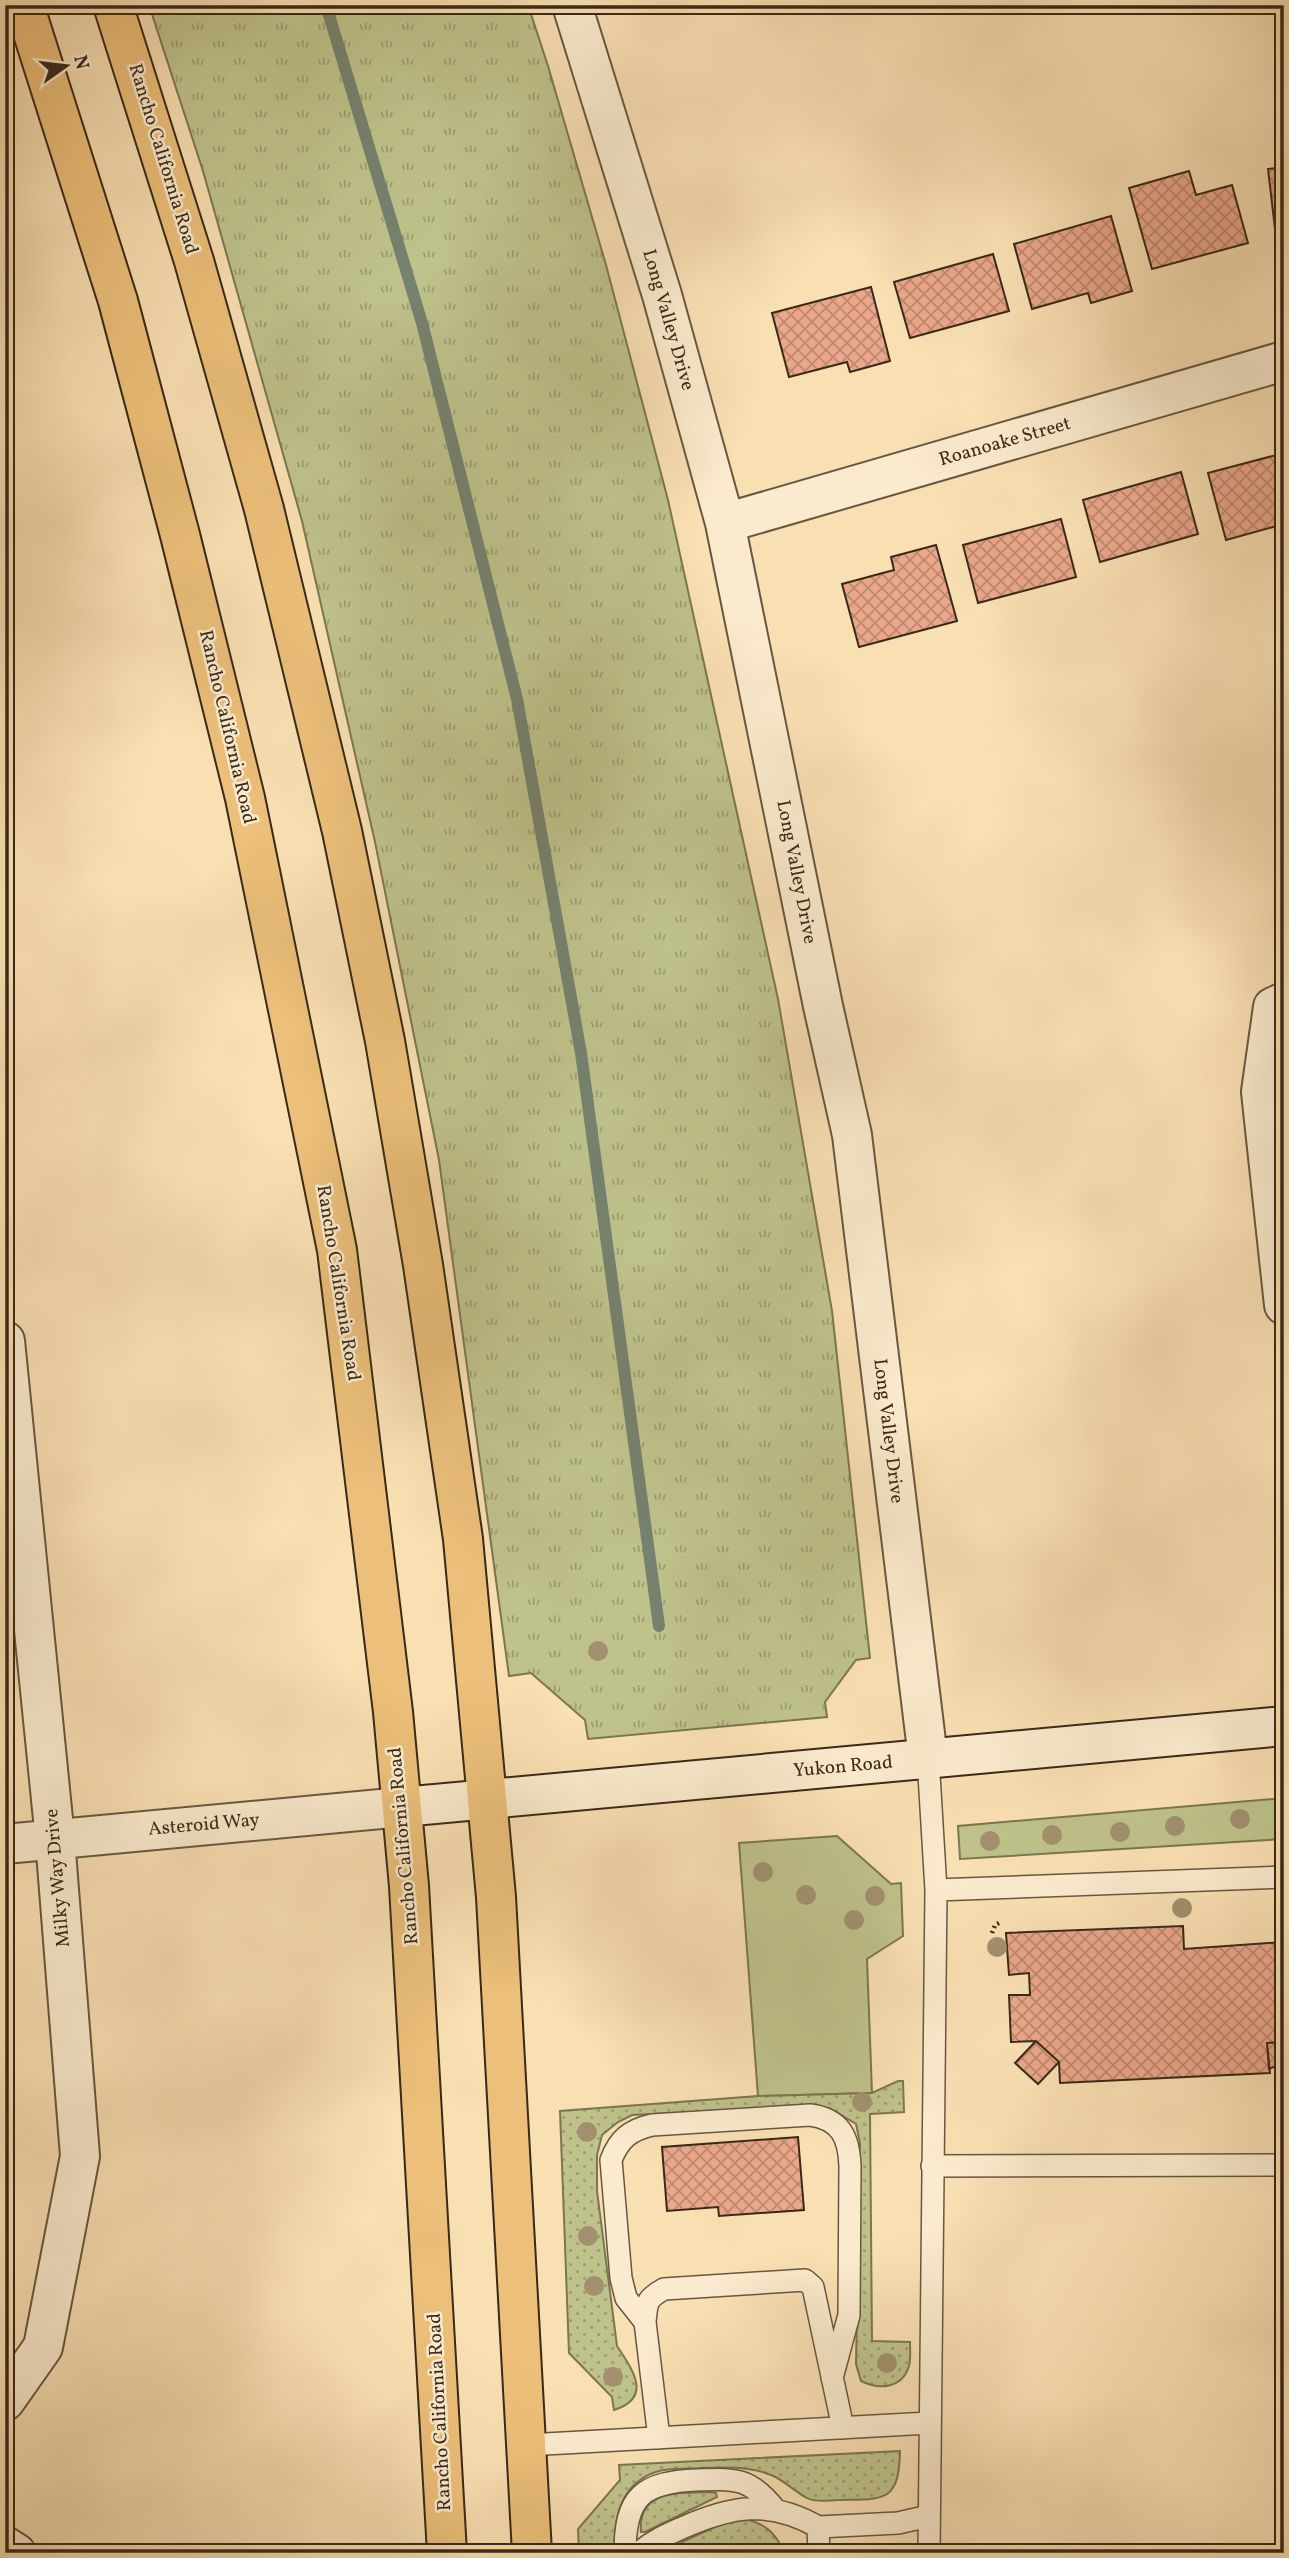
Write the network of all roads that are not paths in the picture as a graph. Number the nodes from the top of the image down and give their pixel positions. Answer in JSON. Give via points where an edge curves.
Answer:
{"nodes":[{"id":1,"x":24,"y":5,"type":"edge"},
{"id":2,"x":113,"y":5,"type":"edge"},
{"id":3,"x":572,"y":5,"type":"edge"},
{"id":4,"x":1284,"y":361,"type":"edge"},
{"id":5,"x":726,"y":523,"type":"junction"},
{"id":6,"x":1284,"y":1002,"type":"edge"},
{"id":7,"x":1284,"y":1305,"type":"edge"},
{"id":8,"x":5,"y":1341,"type":"edge"},
{"id":9,"x":1284,"y":1726,"type":"edge"},
{"id":10,"x":928,"y":1758,"type":"junction"},
{"id":11,"x":488,"y":1799,"type":"junction"},
{"id":12,"x":402,"y":1807,"type":"junction"},
{"id":13,"x":55,"y":1839,"type":"junction"},
{"id":14,"x":5,"y":1844,"type":"edge"},
{"id":15,"x":1284,"y":1877,"type":"edge"},
{"id":16,"x":936,"y":1890,"type":"junction"},
{"id":17,"x":1284,"y":2165,"type":"edge"},
{"id":18,"x":932,"y":2166,"type":"junction"},
{"id":19,"x":645,"y":2322,"type":"junction"},
{"id":20,"x":832,"y":2378,"type":"junction"},
{"id":21,"x":5,"y":2401,"type":"edge"},
{"id":22,"x":929,"y":2423,"type":"junction"},
{"id":23,"x":843,"y":2428,"type":"junction"},
{"id":24,"x":659,"y":2438,"type":"junction"},
{"id":25,"x":527,"y":2445,"type":"junction"},
{"id":26,"x":775,"y":2509,"type":"junction"},
{"id":27,"x":929,"y":2516,"type":"junction"},
{"id":28,"x":818,"y":2527,"type":"junction"},
{"id":29,"x":5,"y":2546,"type":"edge"},
{"id":30,"x":16,"y":2553,"type":"edge"},
{"id":31,"x":447,"y":2553,"type":"edge"},
{"id":32,"x":533,"y":2553,"type":"edge"},
{"id":33,"x":625,"y":2553,"type":"edge"},
{"id":34,"x":639,"y":2553,"type":"edge"},
{"id":35,"x":819,"y":2553,"type":"edge"},
{"id":36,"x":929,"y":2553,"type":"edge"}],
"edges":[{"from":1,"to":12,"type":"main road","name":"Rancho California Road","via":[[118,301],[245,798],[337,1250]]},
{"from":2,"to":11,"type":"main road","name":"Rancho California Road","via":[[194,261],[253,470],[342,831],[385,1041],[423,1265],[463,1539]]},
{"from":3,"to":5,"type":"street","name":"Long Valley Drive","via":[[662,295]]},
{"from":4,"to":5,"type":"street","name":"Roanoake Street"},
{"from":5,"to":10,"type":"street","name":"Long Valley Drive","via":[[852,1135]]},
{"from":6,"to":7,"type":"street","via":[[1273,1007],[1261,1091]]},
{"from":8,"to":13,"type":"street","name":"Milky Way Drive"},
{"from":9,"to":10,"type":"street","name":"Yukon Road"},
{"from":10,"to":11,"type":"street","name":"Yukon Road"},
{"from":10,"to":16,"type":"lane"},
{"from":11,"to":12,"type":"street","name":"Yukon Road"},
{"from":11,"to":25,"type":"main road","name":"Rancho California Road"},
{"from":12,"to":13,"type":"street","name":"Asteroid Way"},
{"from":12,"to":31,"type":"main road","name":"Rancho California Road"},
{"from":13,"to":14,"type":"street","name":"Asteroid Way"},
{"from":13,"to":21,"type":"street","name":"Milky Way Drive","via":[[80,2156],[43,2347]]},
{"from":15,"to":16,"type":"lane"},
{"from":16,"to":18,"type":"lane"},
{"from":17,"to":18,"type":"lane"},
{"from":18,"to":22,"type":"lane"},
{"from":19,"to":20,"type":"lane","via":[[646,2303],[664,2289],[805,2280],[813,2287]]},
{"from":19,"to":20,"type":"lane","via":[[626,2298],[621,2278],[611,2160],[616,2146],[636,2129],[652,2125],[822,2117],[841,2130],[849,2147],[850,2166],[849,2315]]},
{"from":19,"to":24,"type":"lane"},
{"from":20,"to":23,"type":"lane"},
{"from":22,"to":23,"type":"lane"},
{"from":22,"to":27,"type":"lane"},
{"from":23,"to":24,"type":"lane"},
{"from":24,"to":25,"type":"lane"},
{"from":25,"to":32,"type":"main road","name":"Rancho California Road"},
{"from":26,"to":28,"type":"lane"},
{"from":26,"to":33,"type":"lane","via":[[760,2491],[743,2482],[669,2482],[650,2488],[638,2499],[625,2533]]},
{"from":26,"to":34,"type":"lane","via":[[713,2514],[651,2542]]},
{"from":27,"to":28,"type":"lane","via":[[898,2523]]},
{"from":27,"to":36,"type":"lane"},
{"from":28,"to":35,"type":"lane"},
{"from":29,"to":30,"type":"street"}]}
